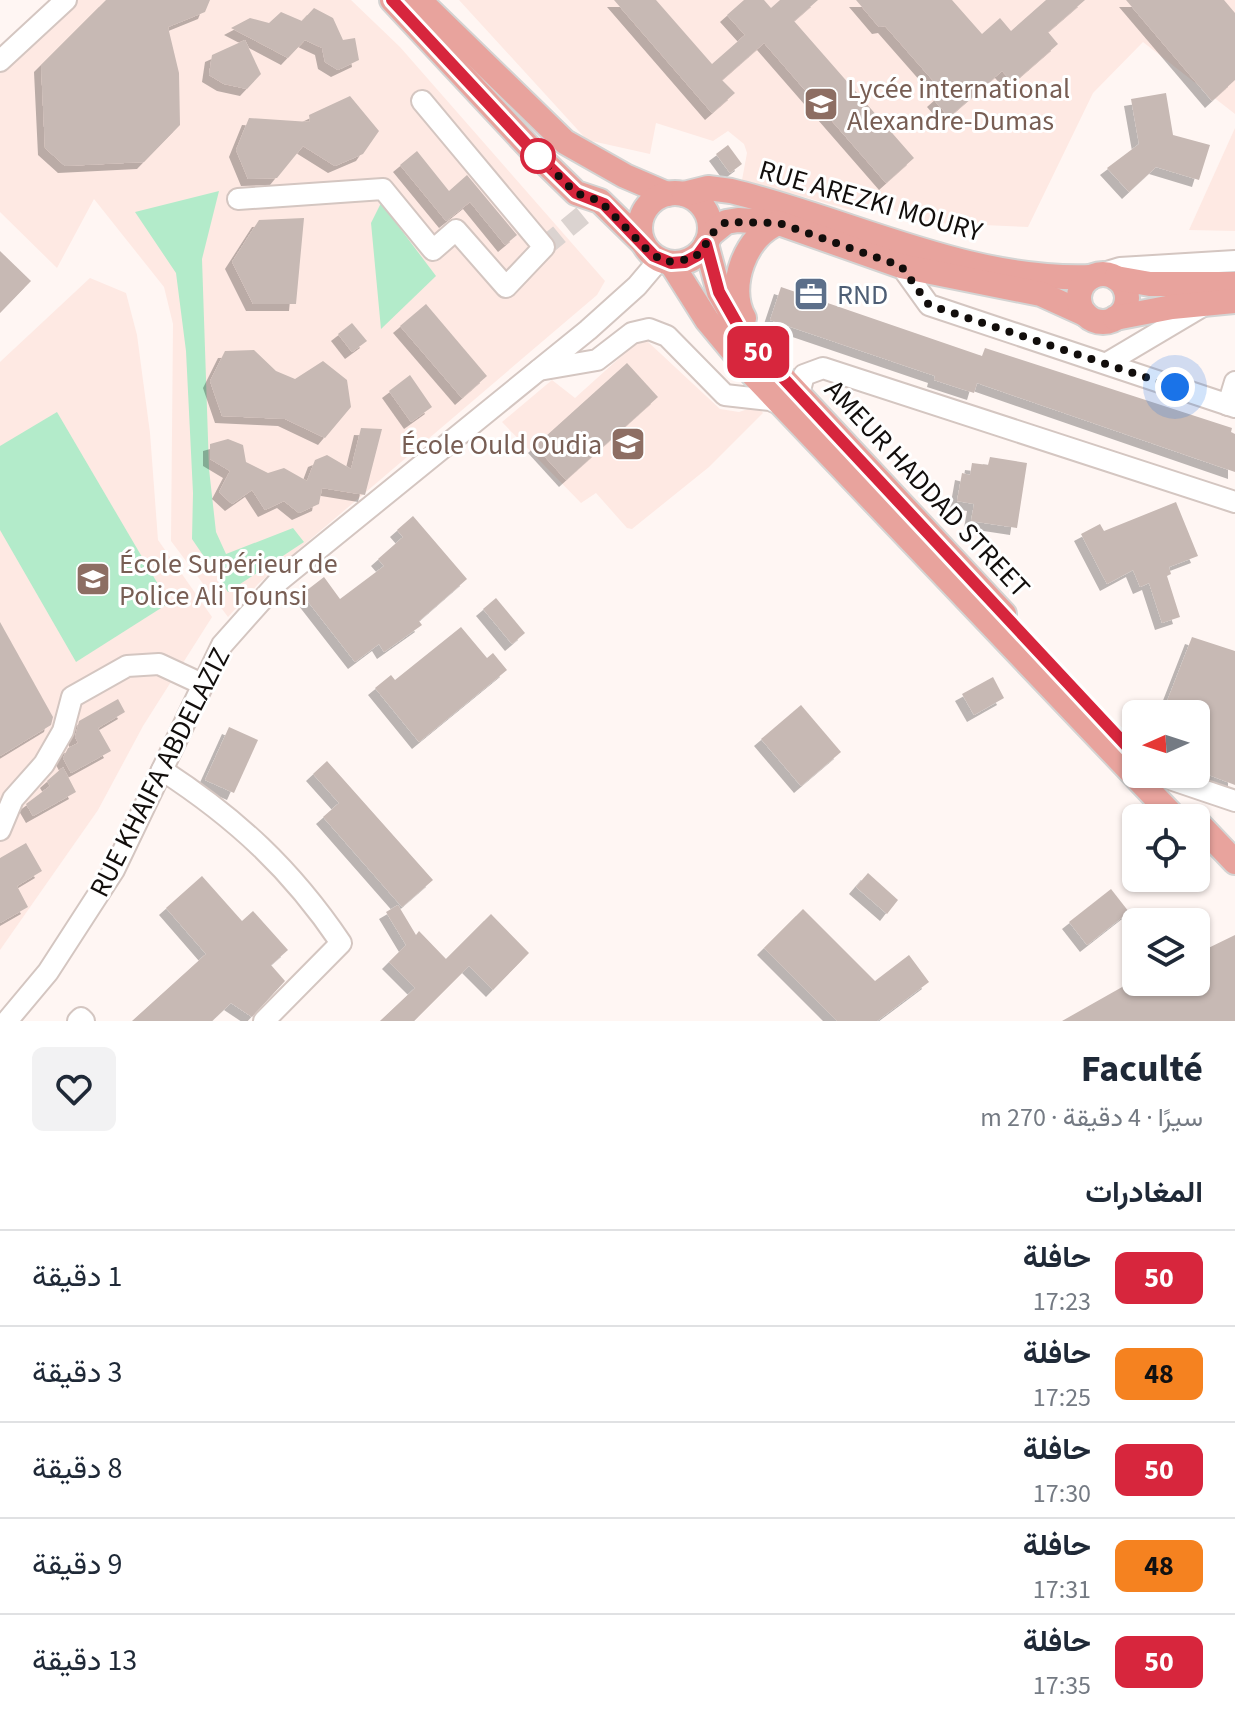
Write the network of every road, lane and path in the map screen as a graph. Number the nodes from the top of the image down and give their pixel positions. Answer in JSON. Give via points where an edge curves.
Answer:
{"nodes":[{"id":1,"x":66,"y":0,"type":"edge"},
{"id":2,"x":392,"y":0,"type":"edge"},
{"id":3,"x":419,"y":0,"type":"edge"},
{"id":4,"x":0,"y":61,"type":"edge"},
{"id":5,"x":422,"y":101,"type":"dead end"},
{"id":6,"x":675,"y":194,"type":"junction"},
{"id":7,"x":238,"y":199,"type":"dead end"},
{"id":8,"x":779,"y":223,"type":"junction"},
{"id":9,"x":708,"y":239,"type":"junction"},
{"id":10,"x":642,"y":242,"type":"junction"},
{"id":11,"x":1235,"y":261,"type":"edge"},
{"id":12,"x":665,"y":262,"type":"junction"},
{"id":13,"x":901,"y":266,"type":"junction"},
{"id":14,"x":1101,"y":277,"type":"junction"},
{"id":15,"x":1235,"y":284,"type":"edge"},
{"id":16,"x":1224,"y":302,"type":"edge"},
{"id":17,"x":1085,"y":314,"type":"junction"},
{"id":18,"x":1115,"y":318,"type":"junction"},
{"id":19,"x":1107,"y":363,"type":"junction"},
{"id":20,"x":539,"y":370,"type":"junction"},
{"id":21,"x":1235,"y":382,"type":"edge"},
{"id":22,"x":793,"y":401,"type":"junction"},
{"id":23,"x":1231,"y":406,"type":"edge"},
{"id":24,"x":1235,"y":502,"type":"edge"},
{"id":25,"x":202,"y":684,"type":"junction"},
{"id":26,"x":1122,"y":742,"type":"edge"},
{"id":27,"x":162,"y":770,"type":"junction"},
{"id":28,"x":1167,"y":788,"type":"edge"},
{"id":29,"x":1196,"y":788,"type":"edge"},
{"id":30,"x":1235,"y":801,"type":"edge"},
{"id":31,"x":1162,"y":804,"type":"edge"},
{"id":32,"x":1181,"y":804,"type":"edge"},
{"id":33,"x":0,"y":830,"type":"edge"},
{"id":34,"x":1210,"y":835,"type":"edge"},
{"id":35,"x":1210,"y":856,"type":"edge"},
{"id":36,"x":1235,"y":862,"type":"edge"},
{"id":37,"x":1235,"y":882,"type":"edge"},
{"id":38,"x":7,"y":1021,"type":"edge"},
{"id":39,"x":78,"y":1021,"type":"edge"},
{"id":40,"x":84,"y":1021,"type":"edge"},
{"id":41,"x":264,"y":1021,"type":"edge"}],
"edges":[{"from":1,"to":4,"type":"street"},
{"from":2,"to":10,"type":"main road","via":[[576,193],[600,201]]},
{"from":3,"to":6,"type":"main road","via":[[555,135],[625,176]]},
{"from":5,"to":7,"type":"street","via":[[544,247],[506,287],[456,230],[433,250],[383,189]]},
{"from":6,"to":9,"type":"main road","via":[[705,209]]},
{"from":6,"to":10,"type":"main road","via":[[653,200],[643,212]]},
{"from":6,"to":14,"type":"main road","name":"RUE AREZKI MOURY","via":[[708,188],[731,191],[925,252],[1044,275]]},
{"from":8,"to":9,"type":"main road","name":"RUE AREZKI MOURY","via":[[726,222]]},
{"from":8,"to":13,"type":"main road","name":"RUE AREZKI MOURY"},
{"from":8,"to":22,"type":"main road","via":[[753,242],[736,290],[749,326]]},
{"from":9,"to":12,"type":"main road","via":[[692,259]]},
{"from":9,"to":22,"type":"main road","name":"AMEUR HADDAD STREET","via":[[719,292],[734,322]]},
{"from":10,"to":12,"type":"main road"},
{"from":11,"to":14,"type":"street","via":[[1120,268]]},
{"from":12,"to":20,"type":"street","name":"RUE KHAIFA ABDELAZIZ"},
{"from":12,"to":22,"type":"main road","name":"AMEUR HADDAD STREET","via":[[707,320]]},
{"from":13,"to":17,"type":"main road","name":"RUE AREZKI MOURY","via":[[1041,294]]},
{"from":13,"to":19,"type":"street","via":[[929,305]]},
{"from":14,"to":15,"type":"main road","name":"RUE AREZKI MOURY","via":[[1150,284]]},
{"from":14,"to":17,"type":"main road","via":[[1079,294]]},
{"from":14,"to":18,"type":"main road","via":[[1126,298]]},
{"from":16,"to":18,"type":"main road"},
{"from":16,"to":19,"type":"street"},
{"from":17,"to":18,"type":"main road","via":[[1103,321]]},
{"from":19,"to":23,"type":"street"},
{"from":20,"to":22,"type":"street","via":[[592,362],[632,333],[649,329],[667,336],[725,395]]},
{"from":20,"to":25,"type":"street","name":"RUE KHAIFA ABDELAZIZ","via":[[279,581],[222,645]]},
{"from":21,"to":23,"type":"street"},
{"from":22,"to":24,"type":"street","via":[[804,375],[823,368]]},
{"from":22,"to":26,"type":"main road","name":"AMEUR HADDAD STREET"},
{"from":22,"to":31,"type":"main road","name":"AMEUR HADDAD STREET"},
{"from":25,"to":27,"type":"street","name":"RUE KHAIFA ABDELAZIZ"},
{"from":25,"to":33,"type":"street","via":[[159,664],[127,666],[72,697],[63,731],[44,764],[13,799]]},
{"from":27,"to":38,"type":"street","name":"RUE KHAIFA ABDELAZIZ","via":[[106,883],[48,972]]},
{"from":27,"to":41,"type":"street","via":[[255,837],[341,943]]},
{"from":28,"to":32,"type":"main road"},
{"from":29,"to":30,"type":"street"},
{"from":34,"to":36,"type":"main road"},
{"from":35,"to":37,"type":"main road"},
{"from":39,"to":40,"type":"street"}]}
